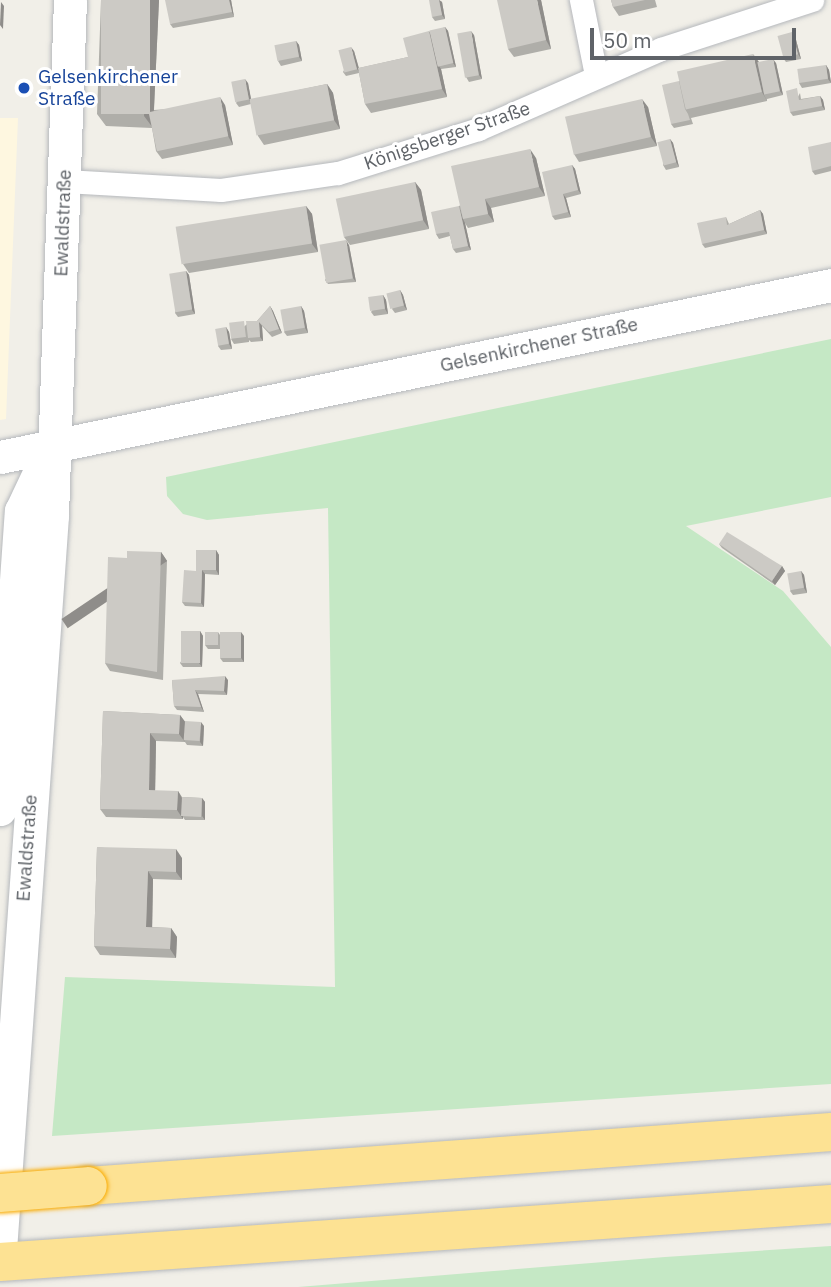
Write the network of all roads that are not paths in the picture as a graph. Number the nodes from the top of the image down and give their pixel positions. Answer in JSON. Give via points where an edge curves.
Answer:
{"nodes":[{"id":1,"x":70,"y":0,"type":"edge"},
{"id":2,"x":581,"y":0,"type":"edge"},
{"id":3,"x":812,"y":0,"type":"edge"},
{"id":4,"x":596,"y":75,"type":"junction"},
{"id":5,"x":65,"y":181,"type":"junction"},
{"id":6,"x":831,"y":285,"type":"edge"},
{"id":7,"x":52,"y":445,"type":"junction"},
{"id":8,"x":0,"y":457,"type":"edge"},
{"id":9,"x":8,"y":557,"type":"edge"},
{"id":10,"x":0,"y":809,"type":"edge"},
{"id":11,"x":831,"y":1132,"type":"edge"},
{"id":12,"x":0,"y":1193,"type":"edge"},
{"id":13,"x":831,"y":1204,"type":"edge"},
{"id":14,"x":0,"y":1250,"type":"edge"},
{"id":15,"x":0,"y":1262,"type":"edge"}],
"edges":[{"from":1,"to":5,"type":"main road","name":"Ewaldstraße"},
{"from":2,"to":4,"type":"street"},
{"from":3,"to":4,"type":"street","name":"Königsberger Straße"},
{"from":4,"to":5,"type":"street","name":"Königsberger Straße","via":[[478,129],[294,182],[185,190]]},
{"from":5,"to":7,"type":"main road","name":"Ewaldstraße"},
{"from":6,"to":7,"type":"main road","name":"Gelsenkirchener Straße"},
{"from":7,"to":8,"type":"main road","name":"Gelsenkirchener Straße"},
{"from":7,"to":9,"type":"main road","name":"Ewaldstraße","via":[[20,511]]},
{"from":7,"to":14,"type":"main road","name":"Ewaldstraße"},
{"from":9,"to":10,"type":"main road","name":"Ewaldstraße"},
{"from":11,"to":12,"type":"highway","bridge":true},
{"from":13,"to":15,"type":"highway"}]}
